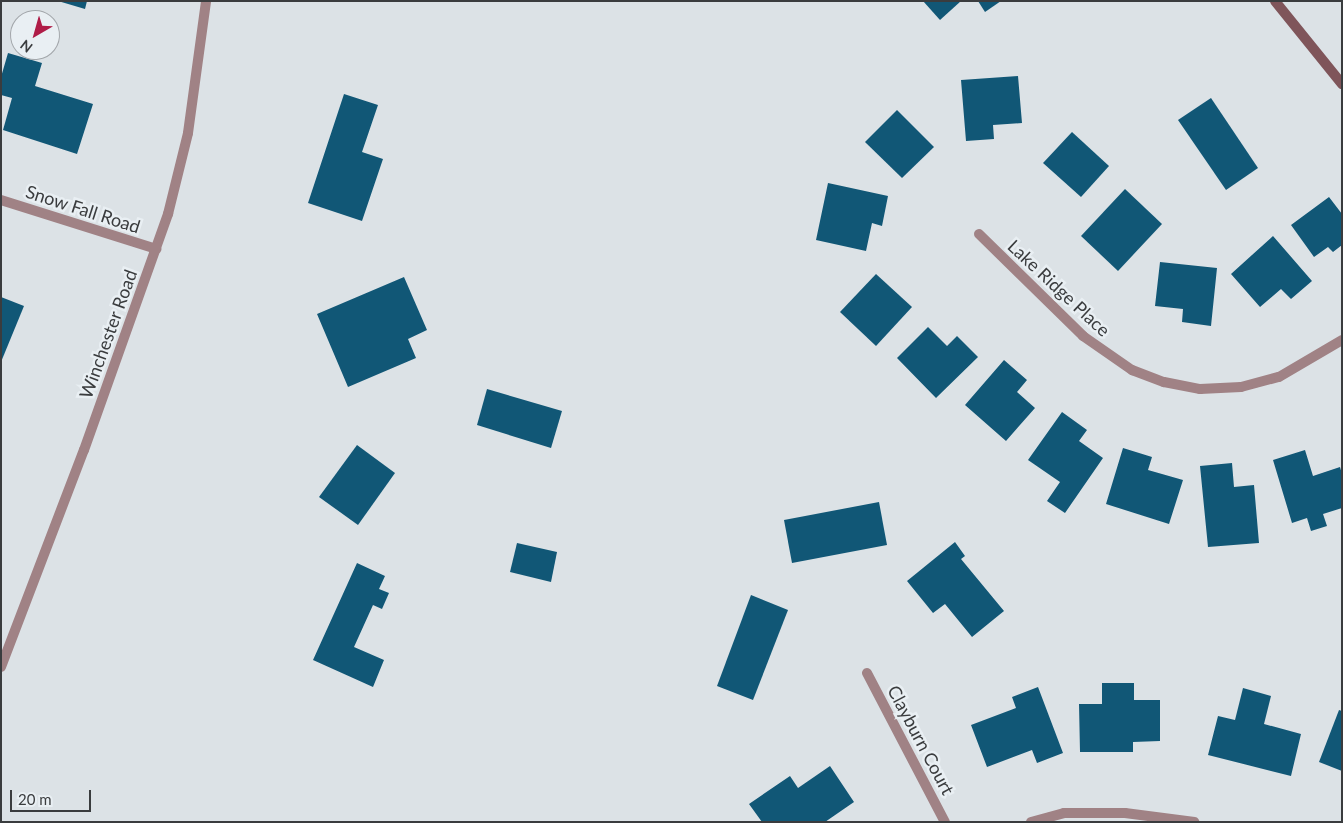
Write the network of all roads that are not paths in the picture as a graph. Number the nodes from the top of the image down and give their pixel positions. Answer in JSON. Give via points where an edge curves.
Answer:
{"nodes":[{"id":1,"x":206,"y":1,"type":"edge"},
{"id":2,"x":1275,"y":1,"type":"edge"},
{"id":3,"x":1342,"y":84,"type":"edge"},
{"id":4,"x":1,"y":200,"type":"edge"},
{"id":5,"x":979,"y":234,"type":"dead end"},
{"id":6,"x":156,"y":249,"type":"junction"},
{"id":7,"x":1342,"y":340,"type":"edge"},
{"id":8,"x":2,"y":662,"type":"edge"},
{"id":9,"x":867,"y":673,"type":"dead end"},
{"id":10,"x":945,"y":822,"type":"edge"},
{"id":11,"x":1030,"y":822,"type":"edge"},
{"id":12,"x":1194,"y":822,"type":"edge"}],
"edges":[{"from":1,"to":6,"type":"street","name":"Winchester Road","via":[[188,133]]},
{"from":2,"to":3,"type":"main road"},
{"from":4,"to":6,"type":"street","name":"Snow Fall Road"},
{"from":5,"to":7,"type":"street","name":"Lake Ridge Place","via":[[1083,336],[1132,370],[1164,382],[1200,389],[1241,387],[1279,377]]},
{"from":6,"to":8,"type":"street","name":"Winchester Road"},
{"from":9,"to":10,"type":"street","name":"Clayburn Court"},
{"from":11,"to":12,"type":"street","via":[[1064,813],[1125,813]]}]}
